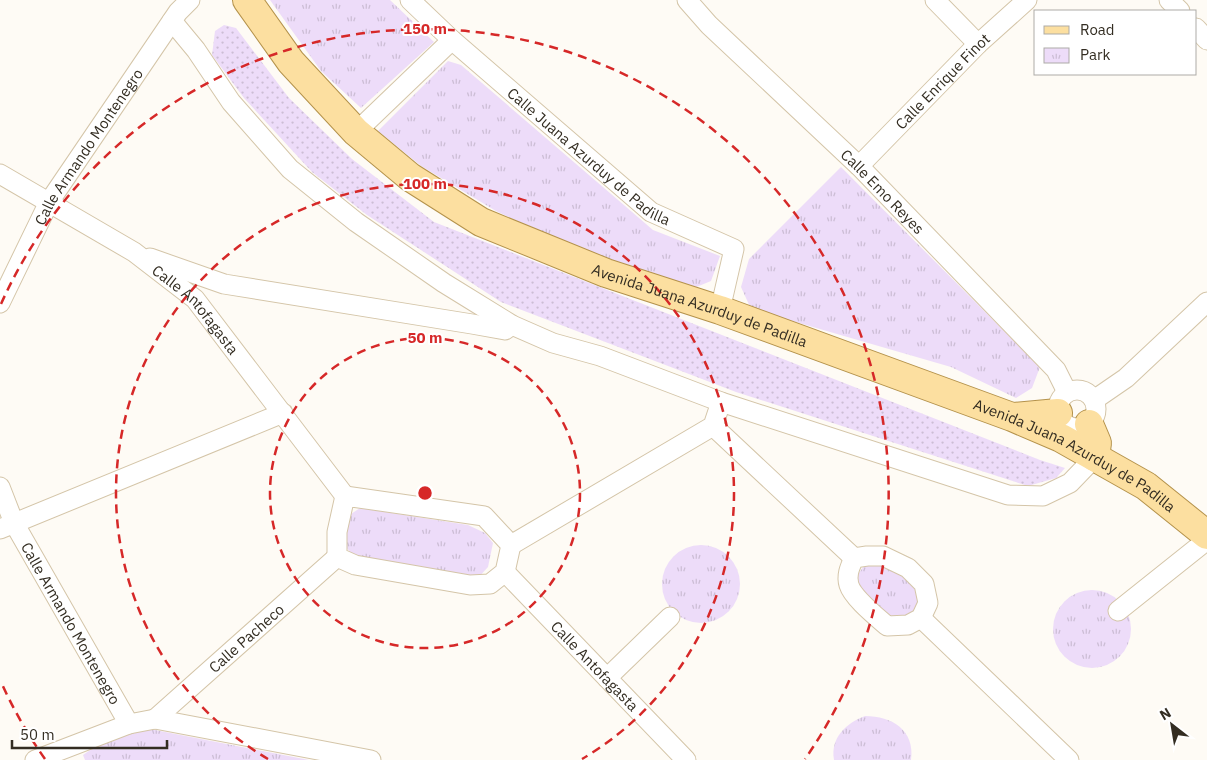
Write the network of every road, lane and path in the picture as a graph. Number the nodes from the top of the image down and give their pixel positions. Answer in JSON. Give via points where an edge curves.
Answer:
{"nodes":[{"id":1,"x":190,"y":0,"type":"edge"},
{"id":2,"x":247,"y":0,"type":"edge"},
{"id":3,"x":410,"y":0,"type":"edge"},
{"id":4,"x":687,"y":0,"type":"edge"},
{"id":5,"x":935,"y":0,"type":"edge"},
{"id":6,"x":1027,"y":0,"type":"edge"},
{"id":7,"x":1169,"y":0,"type":"edge"},
{"id":8,"x":1179,"y":10,"type":"edge"},
{"id":9,"x":172,"y":21,"type":"junction"},
{"id":10,"x":1197,"y":29,"type":"edge"},
{"id":11,"x":452,"y":40,"type":"junction"},
{"id":12,"x":1207,"y":40,"type":"edge"},
{"id":13,"x":978,"y":44,"type":"junction"},
{"id":14,"x":356,"y":132,"type":"junction"},
{"id":15,"x":858,"y":166,"type":"junction"},
{"id":16,"x":0,"y":174,"type":"edge"},
{"id":17,"x":49,"y":202,"type":"junction"},
{"id":18,"x":134,"y":252,"type":"junction"},
{"id":19,"x":1207,"y":302,"type":"edge"},
{"id":20,"x":0,"y":303,"type":"edge"},
{"id":21,"x":720,"y":310,"type":"junction"},
{"id":22,"x":512,"y":325,"type":"junction"},
{"id":23,"x":721,"y":402,"type":"junction"},
{"id":24,"x":1062,"y":403,"type":"junction"},
{"id":25,"x":1091,"y":412,"type":"junction"},
{"id":26,"x":283,"y":413,"type":"junction"},
{"id":27,"x":1012,"y":417,"type":"junction"},
{"id":28,"x":713,"y":426,"type":"junction"},
{"id":29,"x":1095,"y":457,"type":"junction"},
{"id":30,"x":0,"y":487,"type":"edge"},
{"id":31,"x":345,"y":496,"type":"junction"},
{"id":32,"x":7,"y":526,"type":"edge"},
{"id":33,"x":1207,"y":535,"type":"edge"},
{"id":34,"x":1207,"y":540,"type":"edge"},
{"id":35,"x":511,"y":545,"type":"junction"},
{"id":36,"x":337,"y":557,"type":"junction"},
{"id":37,"x":854,"y":558,"type":"junction"},
{"id":38,"x":505,"y":572,"type":"junction"},
{"id":39,"x":1118,"y":611,"type":"dead end"},
{"id":40,"x":670,"y":617,"type":"dead end"},
{"id":41,"x":921,"y":618,"type":"junction"},
{"id":42,"x":607,"y":678,"type":"junction"},
{"id":43,"x":155,"y":719,"type":"junction"},
{"id":44,"x":129,"y":724,"type":"junction"},
{"id":45,"x":64,"y":755,"type":"edge"},
{"id":46,"x":339,"y":757,"type":"edge"},
{"id":47,"x":35,"y":760,"type":"edge"},
{"id":48,"x":371,"y":760,"type":"edge"},
{"id":49,"x":686,"y":760,"type":"edge"},
{"id":50,"x":1068,"y":760,"type":"edge"}],
"edges":[{"from":1,"to":9,"type":"street","name":"Calle Armando Montenegro"},
{"from":2,"to":14,"type":"main road","name":"Avenida Juana Azurduy de Padilla","via":[[291,62]]},
{"from":3,"to":11,"type":"street","name":"Calle Juana Azurduy de Padilla"},
{"from":4,"to":15,"type":"street","name":"Calle Emo Reyes","via":[[709,25]]},
{"from":5,"to":13,"type":"street"},
{"from":6,"to":13,"type":"street","name":"Calle Enrique Finot"},
{"from":7,"to":8,"type":"street"},
{"from":9,"to":17,"type":"street","name":"Calle Armando Montenegro"},
{"from":9,"to":22,"type":"street","via":[[231,102],[290,169],[364,227],[444,283]]},
{"from":10,"to":12,"type":"street"},
{"from":11,"to":14,"type":"street"},
{"from":11,"to":21,"type":"street","name":"Calle Juana Azurduy de Padilla","via":[[650,212],[734,249]]},
{"from":13,"to":15,"type":"street","name":"Calle Enrique Finot"},
{"from":14,"to":21,"type":"main road","name":"Avenida Juana Azurduy de Padilla","via":[[410,177],[481,222],[606,273]]},
{"from":15,"to":24,"type":"street","name":"Calle Emo Reyes","via":[[1056,370]]},
{"from":16,"to":17,"type":"street","name":"Calle Antofagasta"},
{"from":17,"to":18,"type":"street","name":"Calle Antofagasta"},
{"from":17,"to":20,"type":"street","name":"Calle Armando Montenegro"},
{"from":18,"to":22,"type":"street","via":[[224,284],[504,330]]},
{"from":18,"to":26,"type":"street","name":"Calle Antofagasta","via":[[195,299]]},
{"from":19,"to":25,"type":"street"},
{"from":21,"to":27,"type":"main road","name":"Avenida Juana Azurduy de Padilla"},
{"from":22,"to":23,"type":"street","via":[[553,343],[600,356]]},
{"from":23,"to":28,"type":"street"},
{"from":23,"to":29,"type":"street","via":[[1008,495],[1043,496],[1070,483]]},
{"from":24,"to":25,"type":"street","via":[[1079,389],[1090,395]]},
{"from":24,"to":25,"type":"street","via":[[1060,419],[1070,427],[1077,428]]},
{"from":24,"to":27,"type":"main road"},
{"from":25,"to":29,"type":"main road","via":[[1097,443]]},
{"from":26,"to":31,"type":"street","name":"Calle Antofagasta"},
{"from":26,"to":32,"type":"street"},
{"from":27,"to":29,"type":"main road","name":"Avenida Juana Azurduy de Padilla"},
{"from":28,"to":35,"type":"street"},
{"from":28,"to":37,"type":"street"},
{"from":29,"to":33,"type":"main road","name":"Avenida Juana Azurduy de Padilla","via":[[1146,486]]},
{"from":30,"to":32,"type":"street","name":"Calle Armando Montenegro"},
{"from":31,"to":35,"type":"street","via":[[484,516]]},
{"from":31,"to":36,"type":"street","via":[[337,532]]},
{"from":32,"to":44,"type":"street","name":"Calle Armando Montenegro"},
{"from":34,"to":39,"type":"street"},
{"from":35,"to":38,"type":"street"},
{"from":36,"to":38,"type":"street","via":[[355,565],[470,585],[490,584]]},
{"from":36,"to":43,"type":"street","name":"Calle Pacheco"},
{"from":37,"to":41,"type":"street","via":[[883,556],[908,568],[924,584],[928,603]]},
{"from":37,"to":41,"type":"street","via":[[848,571],[849,586],[878,618],[887,626],[908,624]]},
{"from":38,"to":42,"type":"street","name":"Calle Antofagasta"},
{"from":40,"to":42,"type":"street"},
{"from":41,"to":50,"type":"street"},
{"from":42,"to":49,"type":"street","name":"Calle Antofagasta"},
{"from":43,"to":44,"type":"street"},
{"from":43,"to":46,"type":"street"},
{"from":44,"to":45,"type":"street"},
{"from":45,"to":47,"type":"street"},
{"from":46,"to":48,"type":"street"}]}
